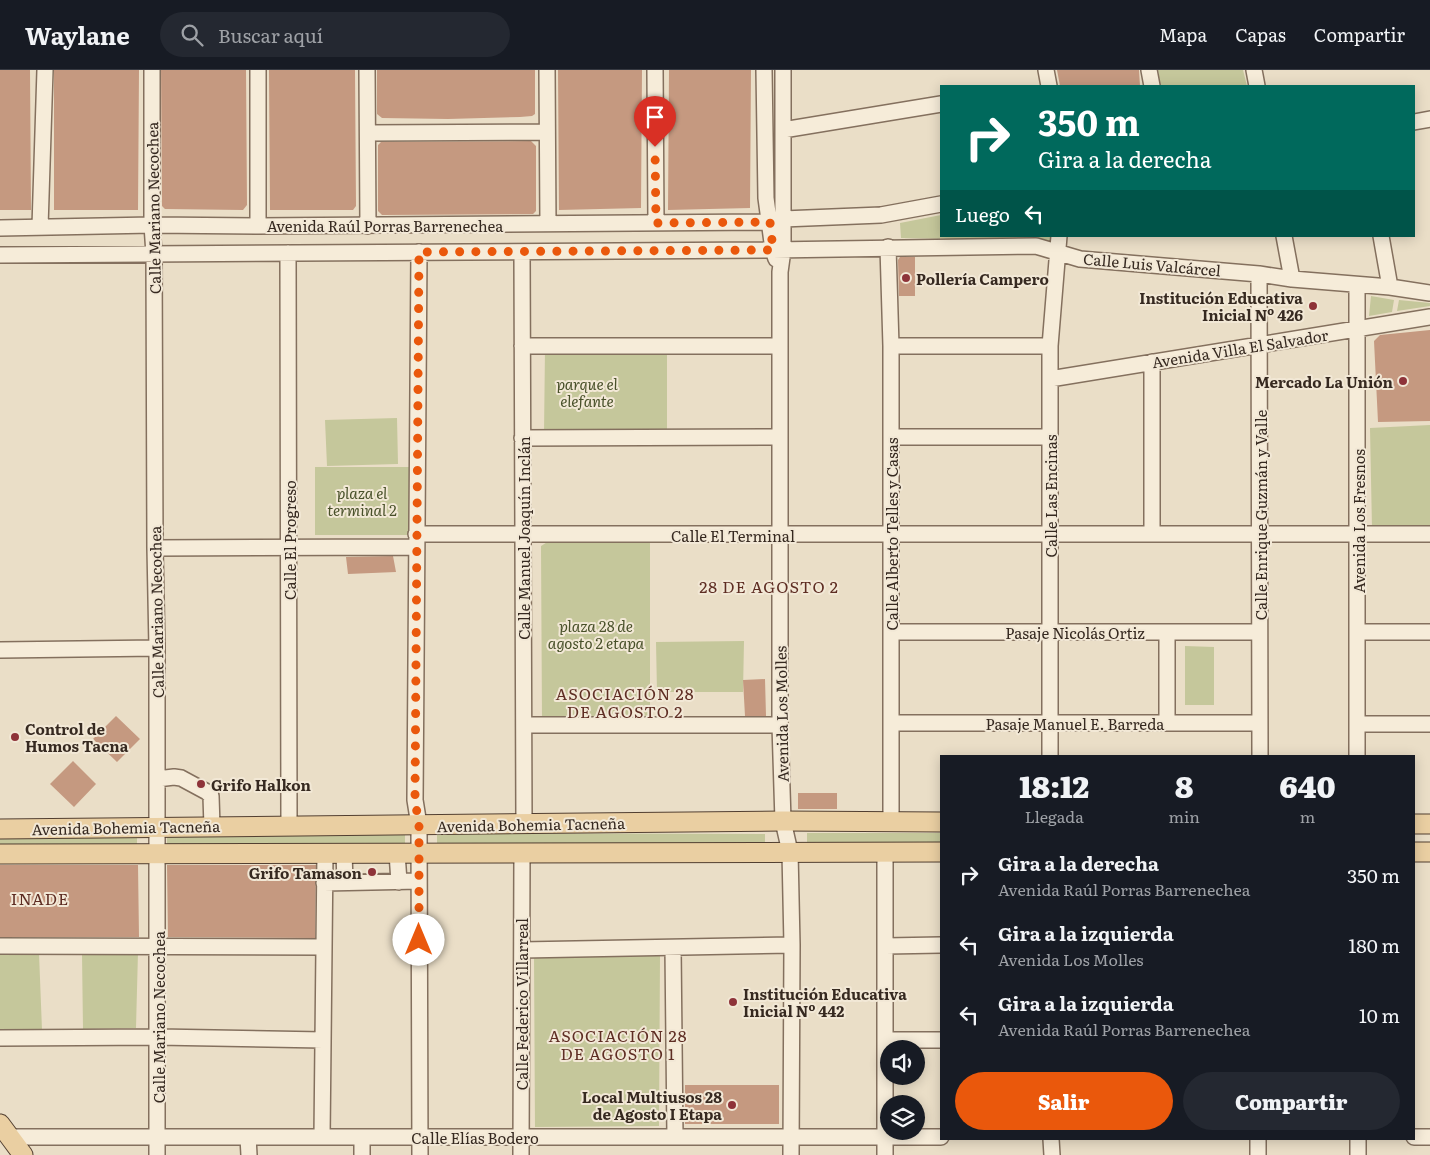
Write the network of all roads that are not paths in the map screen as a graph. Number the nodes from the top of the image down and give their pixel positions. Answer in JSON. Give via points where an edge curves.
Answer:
{"nodes":[{"id":1,"x":45,"y":70,"type":"edge"},
{"id":2,"x":152,"y":70,"type":"edge"},
{"id":3,"x":258,"y":70,"type":"edge"},
{"id":4,"x":367,"y":70,"type":"edge"},
{"id":5,"x":547,"y":70,"type":"edge"},
{"id":6,"x":655,"y":70,"type":"edge"},
{"id":7,"x":764,"y":70,"type":"edge"},
{"id":8,"x":783,"y":70,"type":"edge"},
{"id":9,"x":1046,"y":70,"type":"edge"},
{"id":10,"x":1149,"y":70,"type":"edge"},
{"id":11,"x":1254,"y":70,"type":"edge"},
{"id":12,"x":1048,"y":85,"type":"edge"},
{"id":13,"x":1152,"y":85,"type":"edge"},
{"id":14,"x":1257,"y":85,"type":"edge"},
{"id":15,"x":940,"y":104,"type":"edge"},
{"id":16,"x":1430,"y":119,"type":"edge"},
{"id":17,"x":1415,"y":122,"type":"edge"},
{"id":18,"x":783,"y":130,"type":"junction"},
{"id":19,"x":547,"y":132,"type":"junction"},
{"id":20,"x":368,"y":133,"type":"junction"},
{"id":21,"x":940,"y":204,"type":"edge"},
{"id":22,"x":776,"y":220,"type":"junction"},
{"id":23,"x":656,"y":223,"type":"junction"},
{"id":24,"x":548,"y":224,"type":"junction"},
{"id":25,"x":152,"y":226,"type":"junction"},
{"id":26,"x":258,"y":226,"type":"junction"},
{"id":27,"x":368,"y":226,"type":"junction"},
{"id":28,"x":40,"y":227,"type":"junction"},
{"id":29,"x":0,"y":228,"type":"edge"},
{"id":30,"x":1284,"y":237,"type":"edge"},
{"id":31,"x":1381,"y":237,"type":"edge"},
{"id":32,"x":1059,"y":244,"type":"edge"},
{"id":33,"x":888,"y":247,"type":"junction"},
{"id":34,"x":778,"y":250,"type":"junction"},
{"id":35,"x":419,"y":252,"type":"junction"},
{"id":36,"x":522,"y":252,"type":"junction"},
{"id":37,"x":288,"y":253,"type":"junction"},
{"id":38,"x":154,"y":254,"type":"junction"},
{"id":39,"x":0,"y":255,"type":"edge"},
{"id":40,"x":1259,"y":274,"type":"junction"},
{"id":41,"x":1292,"y":279,"type":"junction"},
{"id":42,"x":1357,"y":285,"type":"junction"},
{"id":43,"x":1390,"y":288,"type":"junction"},
{"id":44,"x":1430,"y":293,"type":"edge"},
{"id":45,"x":1430,"y":317,"type":"edge"},
{"id":46,"x":1358,"y":329,"type":"junction"},
{"id":47,"x":1260,"y":344,"type":"junction"},
{"id":48,"x":522,"y":346,"type":"junction"},
{"id":49,"x":780,"y":346,"type":"junction"},
{"id":50,"x":891,"y":346,"type":"junction"},
{"id":51,"x":1050,"y":346,"type":"junction"},
{"id":52,"x":1152,"y":362,"type":"junction"},
{"id":53,"x":1050,"y":379,"type":"junction"},
{"id":54,"x":780,"y":437,"type":"junction"},
{"id":55,"x":891,"y":437,"type":"junction"},
{"id":56,"x":1050,"y":437,"type":"junction"},
{"id":57,"x":522,"y":438,"type":"junction"},
{"id":58,"x":780,"y":534,"type":"junction"},
{"id":59,"x":891,"y":534,"type":"junction"},
{"id":60,"x":1050,"y":534,"type":"junction"},
{"id":61,"x":1152,"y":534,"type":"junction"},
{"id":62,"x":1260,"y":534,"type":"junction"},
{"id":63,"x":1358,"y":534,"type":"junction"},
{"id":64,"x":1430,"y":534,"type":"edge"},
{"id":65,"x":523,"y":535,"type":"junction"},
{"id":66,"x":416,"y":540,"type":"junction"},
{"id":67,"x":155,"y":548,"type":"junction"},
{"id":68,"x":289,"y":548,"type":"junction"},
{"id":69,"x":891,"y":632,"type":"junction"},
{"id":70,"x":1050,"y":632,"type":"junction"},
{"id":71,"x":1167,"y":632,"type":"junction"},
{"id":72,"x":1259,"y":632,"type":"junction"},
{"id":73,"x":1357,"y":632,"type":"junction"},
{"id":74,"x":1430,"y":632,"type":"edge"},
{"id":75,"x":157,"y":648,"type":"junction"},
{"id":76,"x":0,"y":650,"type":"edge"},
{"id":77,"x":1050,"y":723,"type":"junction"},
{"id":78,"x":1167,"y":723,"type":"junction"},
{"id":79,"x":1260,"y":723,"type":"junction"},
{"id":80,"x":891,"y":724,"type":"junction"},
{"id":81,"x":1358,"y":724,"type":"junction"},
{"id":82,"x":1430,"y":724,"type":"edge"},
{"id":83,"x":524,"y":725,"type":"junction"},
{"id":84,"x":780,"y":725,"type":"junction"},
{"id":85,"x":1050,"y":755,"type":"edge"},
{"id":86,"x":1260,"y":755,"type":"edge"},
{"id":87,"x":1358,"y":755,"type":"edge"},
{"id":88,"x":157,"y":779,"type":"junction"},
{"id":89,"x":891,"y":821,"type":"junction"},
{"id":90,"x":783,"y":822,"type":"junction"},
{"id":91,"x":940,"y":822,"type":"edge"},
{"id":92,"x":524,"y":824,"type":"junction"},
{"id":93,"x":1415,"y":824,"type":"edge"},
{"id":94,"x":1430,"y":824,"type":"edge"},
{"id":95,"x":419,"y":825,"type":"junction"},
{"id":96,"x":289,"y":826,"type":"junction"},
{"id":97,"x":157,"y":827,"type":"junction"},
{"id":98,"x":212,"y":827,"type":"junction"},
{"id":99,"x":0,"y":828,"type":"edge"},
{"id":100,"x":790,"y":852,"type":"junction"},
{"id":101,"x":885,"y":852,"type":"junction"},
{"id":102,"x":940,"y":852,"type":"edge"},
{"id":103,"x":1415,"y":852,"type":"edge"},
{"id":104,"x":1430,"y":852,"type":"edge"},
{"id":105,"x":157,"y":853,"type":"junction"},
{"id":106,"x":325,"y":853,"type":"junction"},
{"id":107,"x":344,"y":853,"type":"junction"},
{"id":108,"x":397,"y":853,"type":"junction"},
{"id":109,"x":419,"y":853,"type":"junction"},
{"id":110,"x":522,"y":853,"type":"junction"},
{"id":111,"x":0,"y":854,"type":"edge"},
{"id":112,"x":419,"y":881,"type":"junction"},
{"id":113,"x":345,"y":882,"type":"junction"},
{"id":114,"x":399,"y":882,"type":"junction"},
{"id":115,"x":324,"y":883,"type":"junction"},
{"id":116,"x":792,"y":945,"type":"junction"},
{"id":117,"x":940,"y":945,"type":"edge"},
{"id":118,"x":0,"y":946,"type":"edge"},
{"id":119,"x":886,"y":946,"type":"junction"},
{"id":120,"x":157,"y":947,"type":"junction"},
{"id":121,"x":324,"y":947,"type":"junction"},
{"id":122,"x":673,"y":948,"type":"junction"},
{"id":123,"x":522,"y":950,"type":"junction"},
{"id":124,"x":158,"y":1037,"type":"junction"},
{"id":125,"x":0,"y":1038,"type":"edge"},
{"id":126,"x":323,"y":1040,"type":"junction"},
{"id":127,"x":885,"y":1040,"type":"edge"},
{"id":128,"x":925,"y":1040,"type":"edge"},
{"id":129,"x":940,"y":1040,"type":"edge"},
{"id":130,"x":5,"y":1130,"type":"edge"},
{"id":131,"x":158,"y":1137,"type":"junction"},
{"id":132,"x":248,"y":1137,"type":"junction"},
{"id":133,"x":322,"y":1137,"type":"junction"},
{"id":134,"x":362,"y":1137,"type":"junction"},
{"id":135,"x":420,"y":1137,"type":"junction"},
{"id":136,"x":521,"y":1137,"type":"junction"},
{"id":137,"x":675,"y":1137,"type":"junction"},
{"id":138,"x":791,"y":1137,"type":"junction"},
{"id":139,"x":880,"y":1137,"type":"edge"},
{"id":140,"x":925,"y":1137,"type":"edge"},
{"id":141,"x":940,"y":1137,"type":"edge"},
{"id":142,"x":1415,"y":1137,"type":"edge"},
{"id":143,"x":1430,"y":1137,"type":"edge"},
{"id":144,"x":885,"y":1140,"type":"edge"},
{"id":145,"x":1052,"y":1140,"type":"edge"},
{"id":146,"x":1258,"y":1140,"type":"edge"},
{"id":147,"x":1358,"y":1140,"type":"edge"},
{"id":148,"x":23,"y":1155,"type":"edge"},
{"id":149,"x":157,"y":1155,"type":"edge"},
{"id":150,"x":249,"y":1155,"type":"edge"},
{"id":151,"x":362,"y":1155,"type":"edge"},
{"id":152,"x":420,"y":1155,"type":"edge"},
{"id":153,"x":521,"y":1155,"type":"edge"},
{"id":154,"x":791,"y":1155,"type":"edge"},
{"id":155,"x":885,"y":1155,"type":"edge"},
{"id":156,"x":1052,"y":1155,"type":"edge"},
{"id":157,"x":1258,"y":1155,"type":"edge"},
{"id":158,"x":1358,"y":1155,"type":"edge"}],
"edges":[{"from":1,"to":28,"type":"street"},
{"from":2,"to":25,"type":"street","name":"Calle Mariano Necochea"},
{"from":3,"to":26,"type":"street"},
{"from":4,"to":20,"type":"street"},
{"from":5,"to":19,"type":"street"},
{"from":6,"to":23,"type":"street"},
{"from":7,"to":22,"type":"street","name":"Avenida Los Molles","via":[[766,198]]},
{"from":8,"to":18,"type":"street","name":"Avenida Los Molles"},
{"from":9,"to":12,"type":"street"},
{"from":10,"to":13,"type":"street"},
{"from":11,"to":14,"type":"street"},
{"from":15,"to":18,"type":"street"},
{"from":16,"to":17,"type":"street"},
{"from":18,"to":22,"type":"street","name":"Avenida Los Molles"},
{"from":19,"to":20,"type":"street"},
{"from":19,"to":24,"type":"street"},
{"from":20,"to":27,"type":"street"},
{"from":21,"to":22,"type":"street","name":"Avenida Raúl Porras Barrenechea","via":[[880,215]]},
{"from":22,"to":23,"type":"street","name":"Avenida Raúl Porras Barrenechea"},
{"from":22,"to":34,"type":"street","name":"Avenida Los Molles"},
{"from":23,"to":24,"type":"street","name":"Avenida Raúl Porras Barrenechea"},
{"from":24,"to":27,"type":"street","name":"Avenida Raúl Porras Barrenechea"},
{"from":25,"to":26,"type":"street","name":"Avenida Raúl Porras Barrenechea"},
{"from":25,"to":28,"type":"street","name":"Avenida Raúl Porras Barrenechea"},
{"from":25,"to":38,"type":"street","name":"Calle Mariano Necochea"},
{"from":26,"to":27,"type":"street","name":"Avenida Raúl Porras Barrenechea"},
{"from":28,"to":29,"type":"street","name":"Avenida Raúl Porras Barrenechea"},
{"from":30,"to":41,"type":"street"},
{"from":31,"to":43,"type":"street"},
{"from":32,"to":33,"type":"street","name":"Calle Luis Valcárcel"},
{"from":32,"to":40,"type":"street","name":"Calle Luis Valcárcel","via":[[1080,259]]},
{"from":32,"to":51,"type":"street","name":"Calle Las Encinas"},
{"from":33,"to":34,"type":"street","name":"Calle Luis Valcárcel"},
{"from":33,"to":50,"type":"street","name":"Calle Alberto Telles y Casas"},
{"from":34,"to":36,"type":"street","name":"Avenida Raúl Porras Barrenechea"},
{"from":34,"to":49,"type":"street","name":"Avenida Los Molles"},
{"from":35,"to":36,"type":"street","name":"Avenida Raúl Porras Barrenechea"},
{"from":35,"to":37,"type":"street","name":"Avenida Raúl Porras Barrenechea"},
{"from":35,"to":66,"type":"street"},
{"from":36,"to":48,"type":"street","name":"Calle Manuel Joaquín Inclán"},
{"from":37,"to":38,"type":"street","name":"Avenida Raúl Porras Barrenechea"},
{"from":37,"to":68,"type":"street","name":"Calle El Progreso"},
{"from":38,"to":39,"type":"street","name":"Avenida Raúl Porras Barrenechea"},
{"from":38,"to":67,"type":"street","name":"Calle Mariano Necochea"},
{"from":40,"to":41,"type":"street","name":"Calle Luis Valcárcel"},
{"from":40,"to":47,"type":"street","name":"Calle Enrique Guzmán y Valle"},
{"from":41,"to":42,"type":"street","name":"Calle Luis Valcárcel"},
{"from":42,"to":43,"type":"street","name":"Calle Luis Valcárcel"},
{"from":42,"to":46,"type":"street","name":"Avenida Los Fresnos"},
{"from":43,"to":44,"type":"street","name":"Calle Luis Valcárcel"},
{"from":45,"to":46,"type":"street","name":"Avenida Villa El Salvador"},
{"from":46,"to":47,"type":"street","name":"Avenida Villa El Salvador"},
{"from":46,"to":63,"type":"street","name":"Avenida Los Fresnos"},
{"from":47,"to":52,"type":"street","name":"Avenida Villa El Salvador"},
{"from":47,"to":62,"type":"street","name":"Calle Enrique Guzmán y Valle"},
{"from":48,"to":49,"type":"street"},
{"from":48,"to":57,"type":"street","name":"Calle Manuel Joaquín Inclán"},
{"from":49,"to":54,"type":"street","name":"Avenida Los Molles"},
{"from":50,"to":51,"type":"street"},
{"from":50,"to":55,"type":"street","name":"Calle Alberto Telles y Casas"},
{"from":51,"to":53,"type":"street","name":"Calle Las Encinas"},
{"from":52,"to":53,"type":"street","name":"Avenida Villa El Salvador"},
{"from":52,"to":61,"type":"street"},
{"from":53,"to":56,"type":"street","name":"Calle Las Encinas"},
{"from":54,"to":57,"type":"street"},
{"from":54,"to":58,"type":"street","name":"Avenida Los Molles"},
{"from":55,"to":56,"type":"street"},
{"from":55,"to":59,"type":"street","name":"Calle Alberto Telles y Casas"},
{"from":56,"to":60,"type":"street","name":"Calle Las Encinas"},
{"from":57,"to":65,"type":"street","name":"Calle Manuel Joaquín Inclán"},
{"from":58,"to":59,"type":"street","name":"Calle El Terminal"},
{"from":58,"to":65,"type":"street","name":"Calle El Terminal"},
{"from":58,"to":84,"type":"street","name":"Avenida Los Molles"},
{"from":59,"to":60,"type":"street","name":"Calle El Terminal"},
{"from":59,"to":69,"type":"street","name":"Calle Alberto Telles y Casas"},
{"from":60,"to":61,"type":"street","name":"Calle El Terminal"},
{"from":60,"to":70,"type":"street","name":"Calle Las Encinas"},
{"from":61,"to":62,"type":"street","name":"Calle El Terminal"},
{"from":62,"to":63,"type":"street","name":"Calle El Terminal"},
{"from":62,"to":72,"type":"street","name":"Calle Enrique Guzmán y Valle"},
{"from":63,"to":64,"type":"street","name":"Calle El Terminal"},
{"from":63,"to":73,"type":"street","name":"Avenida Los Fresnos"},
{"from":65,"to":66,"type":"street","name":"Calle El Terminal"},
{"from":65,"to":83,"type":"street","name":"Calle Manuel Joaquín Inclán"},
{"from":66,"to":68,"type":"street","name":"Calle El Terminal"},
{"from":66,"to":95,"type":"street","via":[[415,800]]},
{"from":67,"to":68,"type":"street","name":"Calle El Terminal"},
{"from":67,"to":75,"type":"street","name":"Calle Mariano Necochea"},
{"from":68,"to":96,"type":"street","name":"Calle El Progreso"},
{"from":69,"to":70,"type":"street","name":"Pasaje Nicolás Ortiz"},
{"from":69,"to":80,"type":"street","name":"Calle Alberto Telles y Casas"},
{"from":70,"to":71,"type":"street","name":"Pasaje Nicolás Ortiz"},
{"from":70,"to":77,"type":"street","name":"Calle Las Encinas"},
{"from":71,"to":72,"type":"street","name":"Pasaje Nicolás Ortiz"},
{"from":71,"to":78,"type":"street"},
{"from":72,"to":79,"type":"street","name":"Calle Enrique Guzmán y Valle"},
{"from":73,"to":74,"type":"street"},
{"from":73,"to":81,"type":"street","name":"Avenida Los Fresnos"},
{"from":75,"to":76,"type":"street"},
{"from":75,"to":88,"type":"street","name":"Calle Mariano Necochea"},
{"from":77,"to":78,"type":"street","name":"Pasaje Manuel E. Barreda"},
{"from":77,"to":80,"type":"street","name":"Pasaje Manuel E. Barreda"},
{"from":77,"to":85,"type":"street","name":"Calle Las Encinas"},
{"from":78,"to":79,"type":"street","name":"Pasaje Manuel E. Barreda"},
{"from":79,"to":86,"type":"street","name":"Calle Enrique Guzmán y Valle"},
{"from":80,"to":89,"type":"street","name":"Calle Alberto Telles y Casas"},
{"from":81,"to":82,"type":"street"},
{"from":81,"to":87,"type":"street","name":"Avenida Los Fresnos"},
{"from":83,"to":84,"type":"street"},
{"from":83,"to":92,"type":"street","name":"Calle Manuel Joaquín Inclán"},
{"from":84,"to":90,"type":"street","name":"Avenida Los Molles"},
{"from":88,"to":97,"type":"street","name":"Calle Mariano Necochea"},
{"from":88,"to":98,"type":"street","via":[[181,778],[207,792],[211,796]]},
{"from":89,"to":90,"type":"main road","name":"Avenida Bohemia Tacneña"},
{"from":89,"to":91,"type":"main road","name":"Avenida Bohemia Tacneña"},
{"from":90,"to":92,"type":"main road","name":"Avenida Bohemia Tacneña"},
{"from":90,"to":100,"type":"street","name":"Avenida Los Molles"},
{"from":92,"to":95,"type":"main road","name":"Avenida Bohemia Tacneña"},
{"from":93,"to":94,"type":"main road"},
{"from":95,"to":96,"type":"main road","name":"Avenida Bohemia Tacneña"},
{"from":95,"to":109,"type":"street"},
{"from":96,"to":98,"type":"main road","name":"Avenida Bohemia Tacneña"},
{"from":97,"to":98,"type":"main road","name":"Avenida Bohemia Tacneña"},
{"from":97,"to":99,"type":"main road","name":"Avenida Bohemia Tacneña"},
{"from":97,"to":105,"type":"street","name":"Calle Mariano Necochea"},
{"from":100,"to":101,"type":"main road","name":"Avenida Bohemia Tacneña"},
{"from":100,"to":110,"type":"main road","name":"Avenida Bohemia Tacneña"},
{"from":100,"to":116,"type":"street","name":"Avenida Los Molles"},
{"from":101,"to":102,"type":"main road","name":"Avenida Bohemia Tacneña"},
{"from":101,"to":119,"type":"street"},
{"from":103,"to":104,"type":"main road"},
{"from":105,"to":106,"type":"main road","name":"Avenida Bohemia Tacneña"},
{"from":105,"to":111,"type":"main road","name":"Avenida Bohemia Tacneña"},
{"from":105,"to":120,"type":"street","name":"Calle Mariano Necochea"},
{"from":106,"to":107,"type":"main road","name":"Avenida Bohemia Tacneña"},
{"from":106,"to":115,"type":"street"},
{"from":107,"to":108,"type":"main road","name":"Avenida Bohemia Tacneña"},
{"from":107,"to":113,"type":"street"},
{"from":108,"to":109,"type":"main road","name":"Avenida Bohemia Tacneña"},
{"from":108,"to":114,"type":"street"},
{"from":109,"to":110,"type":"main road","name":"Avenida Bohemia Tacneña"},
{"from":109,"to":112,"type":"street"},
{"from":110,"to":123,"type":"street","name":"Calle Federico Villarreal"},
{"from":112,"to":114,"type":"street"},
{"from":112,"to":135,"type":"street"},
{"from":113,"to":114,"type":"street"},
{"from":113,"to":115,"type":"street"},
{"from":115,"to":121,"type":"street"},
{"from":116,"to":122,"type":"street"},
{"from":116,"to":138,"type":"street","name":"Avenida Los Molles"},
{"from":117,"to":119,"type":"street"},
{"from":118,"to":120,"type":"street"},
{"from":119,"to":127,"type":"street"},
{"from":120,"to":121,"type":"street"},
{"from":120,"to":124,"type":"street","name":"Calle Mariano Necochea"},
{"from":121,"to":126,"type":"street"},
{"from":122,"to":123,"type":"street"},
{"from":122,"to":137,"type":"street"},
{"from":123,"to":136,"type":"street","name":"Calle Federico Villarreal"},
{"from":124,"to":125,"type":"street"},
{"from":124,"to":126,"type":"street"},
{"from":124,"to":131,"type":"street","name":"Calle Mariano Necochea"},
{"from":126,"to":133,"type":"street"},
{"from":128,"to":129,"type":"street"},
{"from":130,"to":131,"type":"street","name":"Calle Elías Bodero"},
{"from":130,"to":148,"type":"main road"},
{"from":131,"to":132,"type":"street","name":"Calle Elías Bodero"},
{"from":131,"to":149,"type":"street","name":"Calle Mariano Necochea"},
{"from":132,"to":133,"type":"street","name":"Calle Elías Bodero"},
{"from":132,"to":150,"type":"street"},
{"from":133,"to":134,"type":"street","name":"Calle Elías Bodero"},
{"from":134,"to":135,"type":"street","name":"Calle Elías Bodero"},
{"from":134,"to":151,"type":"street"},
{"from":135,"to":136,"type":"street","name":"Calle Elías Bodero"},
{"from":135,"to":152,"type":"street"},
{"from":136,"to":137,"type":"street","name":"Calle Elías Bodero"},
{"from":136,"to":153,"type":"street","name":"Calle Federico Villarreal"},
{"from":137,"to":138,"type":"street","name":"Calle Elías Bodero"},
{"from":138,"to":139,"type":"street","name":"Calle Elías Bodero"},
{"from":138,"to":154,"type":"street","name":"Avenida Los Molles"},
{"from":140,"to":141,"type":"street","name":"Calle Elías Bodero"},
{"from":142,"to":143,"type":"street"},
{"from":144,"to":155,"type":"street"},
{"from":145,"to":156,"type":"street"},
{"from":146,"to":157,"type":"street"},
{"from":147,"to":158,"type":"street"}]}
